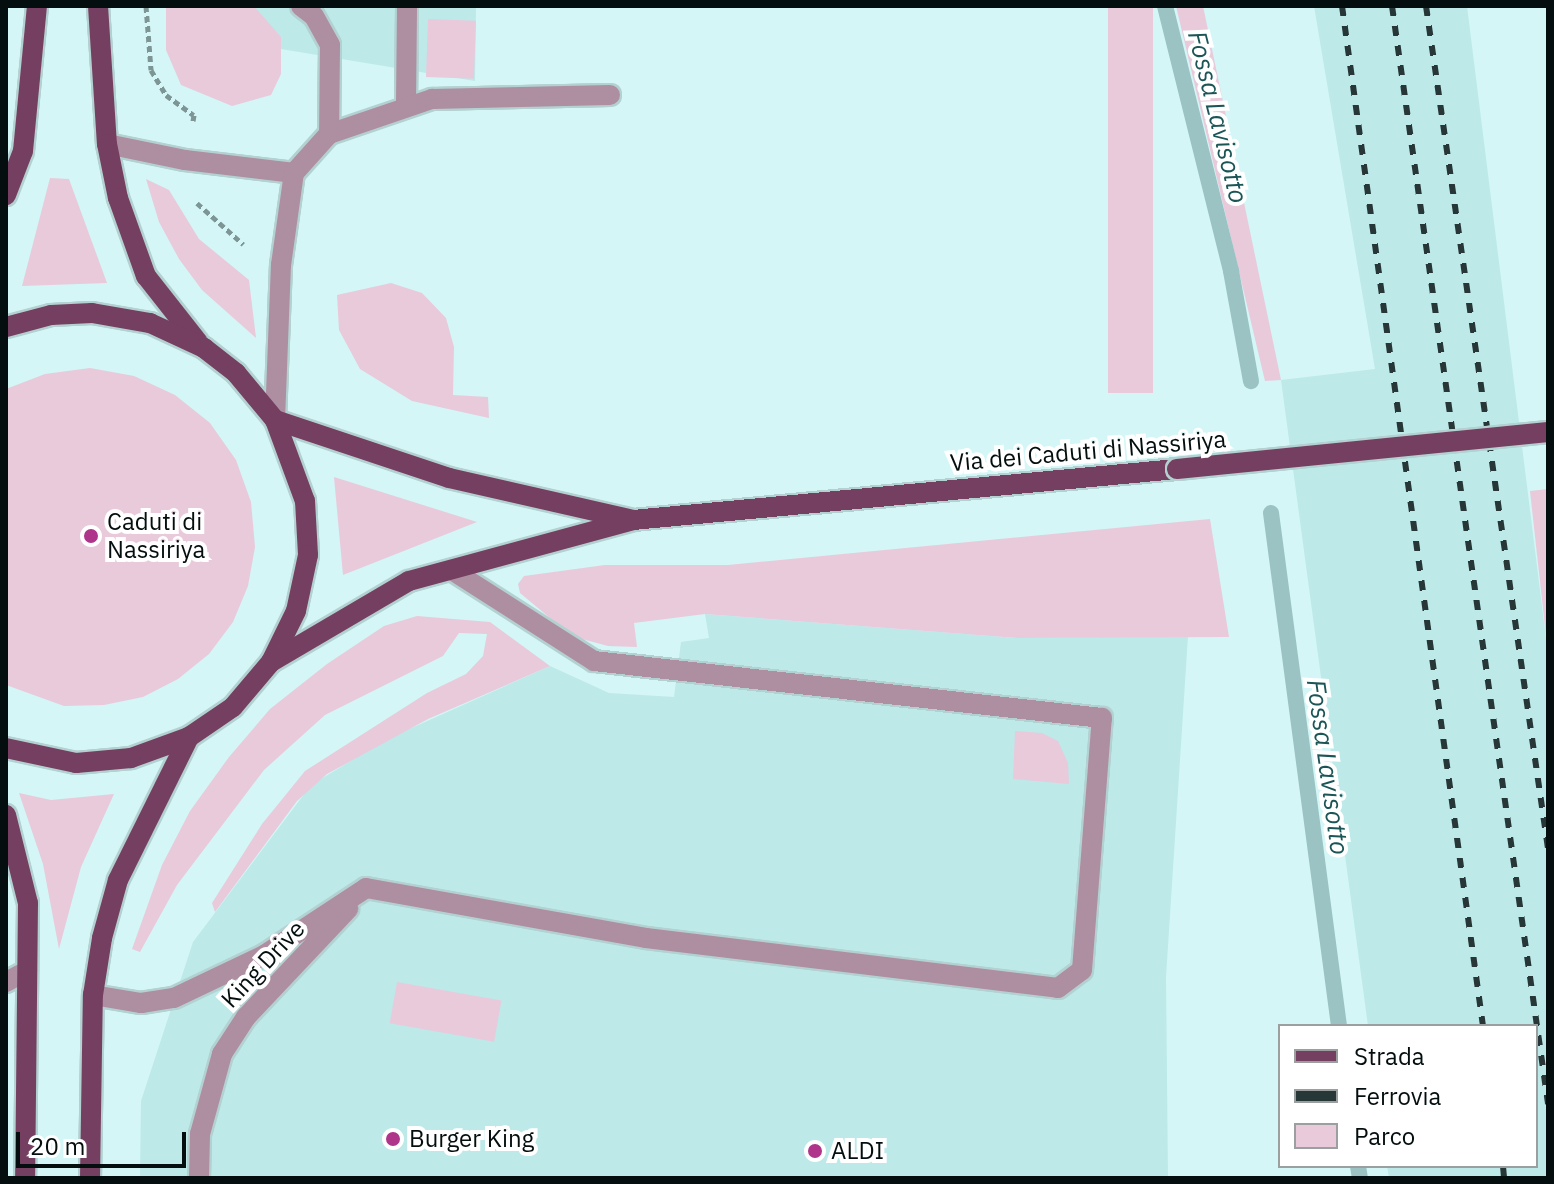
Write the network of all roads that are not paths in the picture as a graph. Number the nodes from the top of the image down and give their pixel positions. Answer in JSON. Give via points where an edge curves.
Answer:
{"nodes":[{"id":1,"x":37,"y":6,"type":"edge"},
{"id":2,"x":98,"y":6,"type":"edge"},
{"id":3,"x":301,"y":6,"type":"edge"},
{"id":4,"x":407,"y":6,"type":"edge"},
{"id":5,"x":610,"y":95,"type":"dead end"},
{"id":6,"x":406,"y":104,"type":"junction"},
{"id":7,"x":329,"y":134,"type":"junction"},
{"id":8,"x":107,"y":144,"type":"junction"},
{"id":9,"x":294,"y":173,"type":"junction"},
{"id":10,"x":6,"y":195,"type":"edge"},
{"id":11,"x":6,"y":327,"type":"edge"},
{"id":12,"x":204,"y":348,"type":"junction"},
{"id":13,"x":275,"y":420,"type":"junction"},
{"id":14,"x":1548,"y":432,"type":"edge"},
{"id":15,"x":633,"y":520,"type":"junction"},
{"id":16,"x":453,"y":571,"type":"junction"},
{"id":17,"x":271,"y":662,"type":"junction"},
{"id":18,"x":189,"y":737,"type":"junction"},
{"id":19,"x":6,"y":748,"type":"edge"},
{"id":20,"x":6,"y":815,"type":"edge"},
{"id":21,"x":366,"y":888,"type":"junction"},
{"id":22,"x":27,"y":971,"type":"junction"},
{"id":23,"x":6,"y":982,"type":"edge"},
{"id":24,"x":93,"y":995,"type":"junction"},
{"id":25,"x":25,"y":1178,"type":"edge"},
{"id":26,"x":90,"y":1178,"type":"edge"},
{"id":27,"x":199,"y":1178,"type":"edge"}],
"edges":[{"from":1,"to":10,"type":"main road","via":[[23,151]]},
{"from":2,"to":8,"type":"main road"},
{"from":3,"to":7,"type":"lane","via":[[314,16],[330,45]]},
{"from":4,"to":6,"type":"lane"},
{"from":5,"to":6,"type":"lane"},
{"from":6,"to":7,"type":"lane"},
{"from":7,"to":9,"type":"lane"},
{"from":8,"to":9,"type":"lane"},
{"from":8,"to":12,"type":"main road","via":[[118,198],[146,276]]},
{"from":9,"to":13,"type":"lane","via":[[281,265]]},
{"from":11,"to":12,"type":"main road","via":[[51,315],[92,313],[150,323]]},
{"from":12,"to":13,"type":"main road","via":[[236,373]]},
{"from":13,"to":15,"type":"main road","name":"Via dei Caduti di Nassiriya","via":[[449,478]]},
{"from":13,"to":17,"type":"main road","via":[[305,501],[308,555],[296,611]]},
{"from":14,"to":15,"type":"main road","name":"Via dei Caduti di Nassiriya","bridge":true},
{"from":15,"to":16,"type":"main road","name":"Via dei Caduti di Nassiriya"},
{"from":16,"to":17,"type":"main road","name":"Via dei Caduti di Nassiriya","via":[[409,581]]},
{"from":16,"to":21,"type":"lane","via":[[594,661],[1102,718],[1082,970],[1058,988],[646,938]]},
{"from":17,"to":18,"type":"main road","via":[[233,707]]},
{"from":18,"to":19,"type":"main road","via":[[131,758],[76,763]]},
{"from":18,"to":24,"type":"main road","via":[[118,880]]},
{"from":20,"to":22,"type":"main road","via":[[28,903]]},
{"from":21,"to":24,"type":"lane","via":[[264,955],[174,998],[141,1003]]},
{"from":21,"to":27,"type":"lane","name":"King Drive","via":[[246,1017],[222,1054],[200,1134]]},
{"from":22,"to":23,"type":"lane"},
{"from":22,"to":25,"type":"main road"},
{"from":24,"to":26,"type":"main road"}]}
